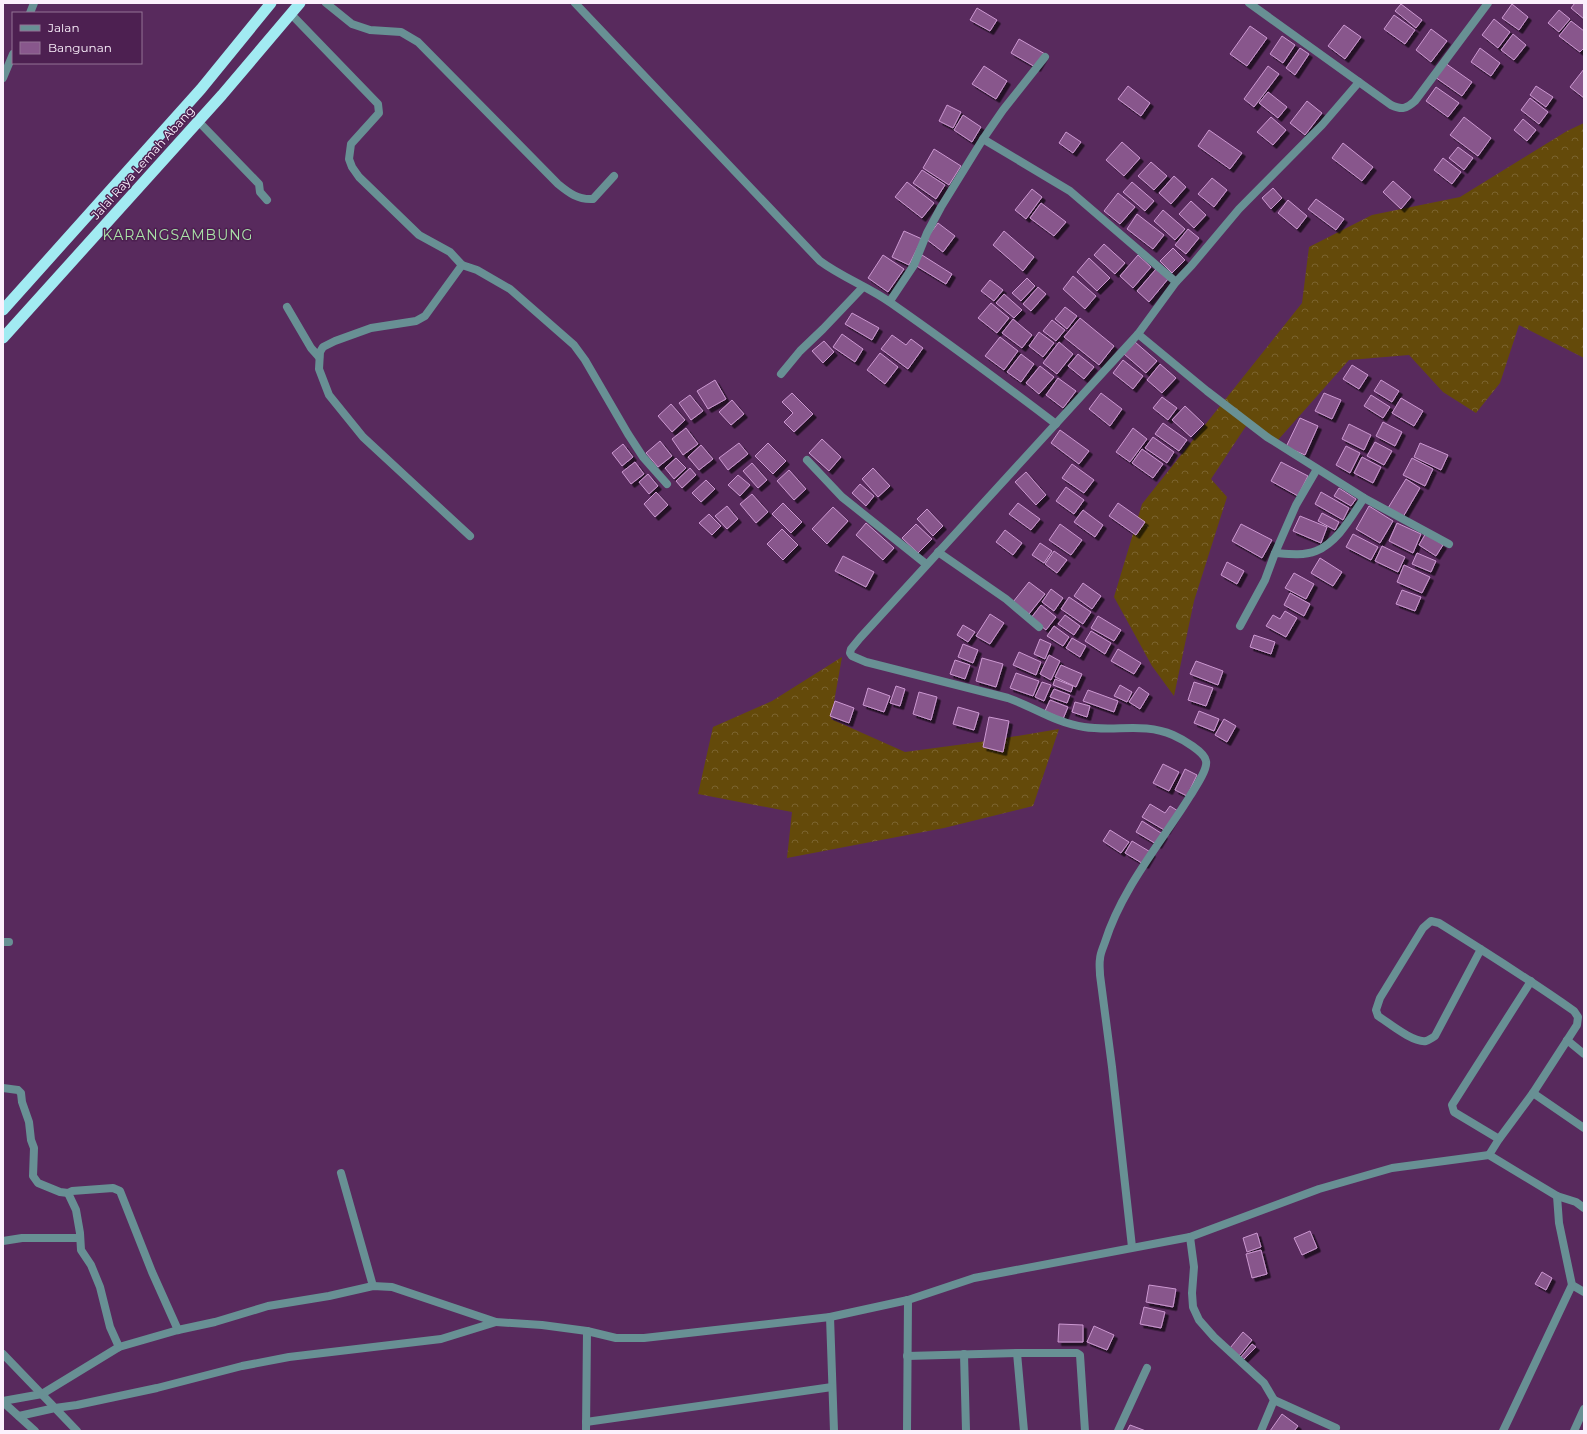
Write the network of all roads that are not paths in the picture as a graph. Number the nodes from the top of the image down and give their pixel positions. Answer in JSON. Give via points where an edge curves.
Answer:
{"nodes":[{"id":1,"x":271,"y":3,"type":"edge"},
{"id":2,"x":300,"y":3,"type":"edge"},
{"id":3,"x":326,"y":3,"type":"edge"},
{"id":4,"x":575,"y":3,"type":"edge"},
{"id":5,"x":1249,"y":3,"type":"edge"},
{"id":6,"x":1488,"y":3,"type":"edge"},
{"id":7,"x":292,"y":14,"type":"junction"},
{"id":8,"x":12,"y":56,"type":"edge"},
{"id":9,"x":1046,"y":57,"type":"dead end"},
{"id":10,"x":3,"y":78,"type":"edge"},
{"id":11,"x":1359,"y":82,"type":"junction"},
{"id":12,"x":198,"y":121,"type":"junction"},
{"id":13,"x":983,"y":139,"type":"junction"},
{"id":14,"x":614,"y":176,"type":"dead end"},
{"id":15,"x":267,"y":200,"type":"dead end"},
{"id":16,"x":462,"y":265,"type":"junction"},
{"id":17,"x":1176,"y":282,"type":"junction"},
{"id":18,"x":863,"y":287,"type":"junction"},
{"id":19,"x":890,"y":301,"type":"junction"},
{"id":20,"x":287,"y":307,"type":"dead end"},
{"id":21,"x":3,"y":310,"type":"edge"},
{"id":22,"x":1138,"y":334,"type":"junction"},
{"id":23,"x":3,"y":338,"type":"edge"},
{"id":24,"x":318,"y":357,"type":"junction"},
{"id":25,"x":781,"y":374,"type":"dead end"},
{"id":26,"x":1056,"y":424,"type":"junction"},
{"id":27,"x":807,"y":460,"type":"dead end"},
{"id":28,"x":1317,"y":469,"type":"junction"},
{"id":29,"x":667,"y":484,"type":"dead end"},
{"id":30,"x":1364,"y":498,"type":"junction"},
{"id":31,"x":470,"y":536,"type":"dead end"},
{"id":32,"x":1449,"y":544,"type":"dead end"},
{"id":33,"x":938,"y":552,"type":"junction"},
{"id":34,"x":1275,"y":553,"type":"junction"},
{"id":35,"x":926,"y":564,"type":"junction"},
{"id":36,"x":1240,"y":626,"type":"dead end"},
{"id":37,"x":1039,"y":627,"type":"dead end"},
{"id":38,"x":1481,"y":949,"type":"junction"},
{"id":39,"x":1532,"y":981,"type":"junction"},
{"id":40,"x":1567,"y":1040,"type":"junction"},
{"id":41,"x":1584,"y":1054,"type":"edge"},
{"id":42,"x":3,"y":1088,"type":"edge"},
{"id":43,"x":1533,"y":1093,"type":"junction"},
{"id":44,"x":1584,"y":1128,"type":"edge"},
{"id":45,"x":1499,"y":1138,"type":"junction"},
{"id":46,"x":1489,"y":1155,"type":"junction"},
{"id":47,"x":341,"y":1173,"type":"dead end"},
{"id":48,"x":68,"y":1193,"type":"junction"},
{"id":49,"x":1558,"y":1196,"type":"junction"},
{"id":50,"x":1584,"y":1208,"type":"edge"},
{"id":51,"x":1190,"y":1237,"type":"junction"},
{"id":52,"x":80,"y":1238,"type":"junction"},
{"id":53,"x":3,"y":1241,"type":"edge"},
{"id":54,"x":1132,"y":1247,"type":"junction"},
{"id":55,"x":1572,"y":1285,"type":"junction"},
{"id":56,"x":373,"y":1286,"type":"junction"},
{"id":57,"x":1584,"y":1292,"type":"edge"},
{"id":58,"x":908,"y":1300,"type":"junction"},
{"id":59,"x":830,"y":1316,"type":"junction"},
{"id":60,"x":496,"y":1322,"type":"junction"},
{"id":61,"x":178,"y":1330,"type":"junction"},
{"id":62,"x":587,"y":1331,"type":"junction"},
{"id":63,"x":119,"y":1347,"type":"junction"},
{"id":64,"x":1017,"y":1353,"type":"junction"},
{"id":65,"x":3,"y":1354,"type":"edge"},
{"id":66,"x":964,"y":1354,"type":"junction"},
{"id":67,"x":907,"y":1356,"type":"junction"},
{"id":68,"x":1147,"y":1368,"type":"dead end"},
{"id":69,"x":832,"y":1387,"type":"junction"},
{"id":70,"x":42,"y":1394,"type":"junction"},
{"id":71,"x":1274,"y":1400,"type":"junction"},
{"id":72,"x":3,"y":1401,"type":"edge"},
{"id":73,"x":55,"y":1408,"type":"junction"},
{"id":74,"x":1584,"y":1409,"type":"edge"},
{"id":75,"x":19,"y":1416,"type":"junction"},
{"id":76,"x":586,"y":1427,"type":"edge"},
{"id":77,"x":1336,"y":1428,"type":"dead end"},
{"id":78,"x":35,"y":1431,"type":"edge"},
{"id":79,"x":77,"y":1431,"type":"edge"},
{"id":80,"x":834,"y":1431,"type":"edge"},
{"id":81,"x":907,"y":1431,"type":"edge"},
{"id":82,"x":966,"y":1431,"type":"edge"},
{"id":83,"x":1024,"y":1431,"type":"edge"},
{"id":84,"x":1085,"y":1431,"type":"edge"},
{"id":85,"x":1118,"y":1431,"type":"edge"},
{"id":86,"x":1262,"y":1431,"type":"edge"},
{"id":87,"x":1503,"y":1431,"type":"edge"},
{"id":88,"x":1574,"y":1431,"type":"edge"}],
"edges":[{"from":1,"to":21,"type":"highway","name":"Jalal Raya Lemah Abang","via":[[201,89]]},
{"from":2,"to":7,"type":"highway","name":"Jalal Raya Lemah Abang"},
{"from":3,"to":14,"type":"street","via":[[352,24],[370,30],[401,32],[418,42],[552,178],[571,194],[584,200],[593,199]]},
{"from":4,"to":18,"type":"street","via":[[820,261]]},
{"from":5,"to":11,"type":"street"},
{"from":6,"to":11,"type":"street","via":[[1415,101],[1406,108],[1391,105]]},
{"from":7,"to":12,"type":"highway","name":"Jalal Raya Lemah Abang"},
{"from":7,"to":16,"type":"street","via":[[378,104],[378,113],[351,144],[349,159],[359,177],[419,235],[450,252]]},
{"from":8,"to":10,"type":"street"},
{"from":9,"to":13,"type":"street"},
{"from":11,"to":17,"type":"street","via":[[1322,125],[1238,209]]},
{"from":12,"to":15,"type":"street","via":[[259,184],[260,192]]},
{"from":12,"to":23,"type":"highway","name":"Jalal Raya Lemah Abang"},
{"from":13,"to":17,"type":"street","via":[[1070,192]]},
{"from":13,"to":19,"type":"street","via":[[941,207],[914,265]]},
{"from":16,"to":24,"type":"street","via":[[425,316],[416,321],[371,328],[334,341],[323,347]]},
{"from":16,"to":29,"type":"street","via":[[477,270],[510,289],[574,345],[643,457]]},
{"from":17,"to":22,"type":"street"},
{"from":18,"to":19,"type":"street"},
{"from":18,"to":25,"type":"street"},
{"from":19,"to":26,"type":"street"},
{"from":20,"to":24,"type":"street","via":[[310,348]]},
{"from":22,"to":26,"type":"street"},
{"from":22,"to":28,"type":"street","via":[[1267,437]]},
{"from":24,"to":31,"type":"street","via":[[319,369],[329,395],[363,438]]},
{"from":26,"to":33,"type":"street"},
{"from":27,"to":35,"type":"street","via":[[842,497]]},
{"from":28,"to":30,"type":"street"},
{"from":28,"to":34,"type":"street","via":[[1296,505]]},
{"from":30,"to":32,"type":"street"},
{"from":30,"to":34,"type":"street","via":[[1345,526],[1330,542],[1315,551],[1301,554]]},
{"from":33,"to":35,"type":"street"},
{"from":33,"to":37,"type":"street","via":[[1006,599]]},
{"from":34,"to":36,"type":"street","via":[[1265,580]]},
{"from":35,"to":54,"type":"street","via":[[851,649],[852,656],[866,662],[1008,698],[1056,720],[1083,727],[1153,728],[1174,736],[1201,752],[1206,758],[1207,765],[1194,788],[1124,899],[1110,928],[1100,959]]},
{"from":38,"to":38,"type":"street","via":[[1439,922],[1431,921],[1423,928],[1376,1005],[1378,1016],[1415,1039],[1431,1039],[1435,1036]]},
{"from":38,"to":39,"type":"street"},
{"from":39,"to":40,"type":"street","via":[[1574,1011],[1578,1017],[1577,1025]]},
{"from":39,"to":45,"type":"street","via":[[1452,1105],[1454,1112]]},
{"from":40,"to":41,"type":"street"},
{"from":40,"to":43,"type":"street"},
{"from":42,"to":48,"type":"street","via":[[21,1092],[34,1148],[33,1176],[38,1183]]},
{"from":43,"to":44,"type":"street"},
{"from":43,"to":45,"type":"street"},
{"from":45,"to":46,"type":"street"},
{"from":46,"to":49,"type":"street"},
{"from":46,"to":51,"type":"street","via":[[1392,1168],[1319,1190]]},
{"from":47,"to":56,"type":"street"},
{"from":48,"to":52,"type":"street","via":[[76,1210]]},
{"from":48,"to":61,"type":"street","via":[[76,1190],[113,1188],[120,1191]]},
{"from":49,"to":50,"type":"street","via":[[1576,1202]]},
{"from":49,"to":55,"type":"street","via":[[1559,1223]]},
{"from":51,"to":54,"type":"street"},
{"from":51,"to":71,"type":"street","via":[[1194,1268],[1193,1307],[1199,1320],[1264,1383]]},
{"from":52,"to":53,"type":"street","via":[[22,1238]]},
{"from":52,"to":63,"type":"street","via":[[81,1250],[91,1265],[100,1287],[110,1327]]},
{"from":54,"to":58,"type":"street","via":[[974,1278]]},
{"from":55,"to":57,"type":"street"},
{"from":55,"to":87,"type":"street"},
{"from":56,"to":60,"type":"street","via":[[399,1289]]},
{"from":56,"to":61,"type":"street","via":[[268,1306]]},
{"from":58,"to":59,"type":"street"},
{"from":58,"to":67,"type":"street"},
{"from":59,"to":62,"type":"street","via":[[644,1338],[616,1338]]},
{"from":59,"to":69,"type":"street"},
{"from":60,"to":62,"type":"street"},
{"from":60,"to":73,"type":"street","via":[[441,1339],[289,1357],[77,1406]]},
{"from":61,"to":63,"type":"street"},
{"from":62,"to":76,"type":"street"},
{"from":63,"to":70,"type":"street"},
{"from":64,"to":66,"type":"street"},
{"from":64,"to":83,"type":"street"},
{"from":64,"to":84,"type":"street","via":[[1080,1355]]},
{"from":65,"to":70,"type":"street"},
{"from":66,"to":67,"type":"street"},
{"from":66,"to":82,"type":"street"},
{"from":67,"to":81,"type":"street"},
{"from":68,"to":85,"type":"street"},
{"from":69,"to":76,"type":"street"},
{"from":69,"to":80,"type":"street"},
{"from":70,"to":72,"type":"street"},
{"from":70,"to":73,"type":"street"},
{"from":71,"to":77,"type":"street"},
{"from":71,"to":86,"type":"street"},
{"from":72,"to":75,"type":"street"},
{"from":73,"to":75,"type":"street"},
{"from":73,"to":79,"type":"street"},
{"from":74,"to":88,"type":"street"},
{"from":75,"to":78,"type":"street"}]}
